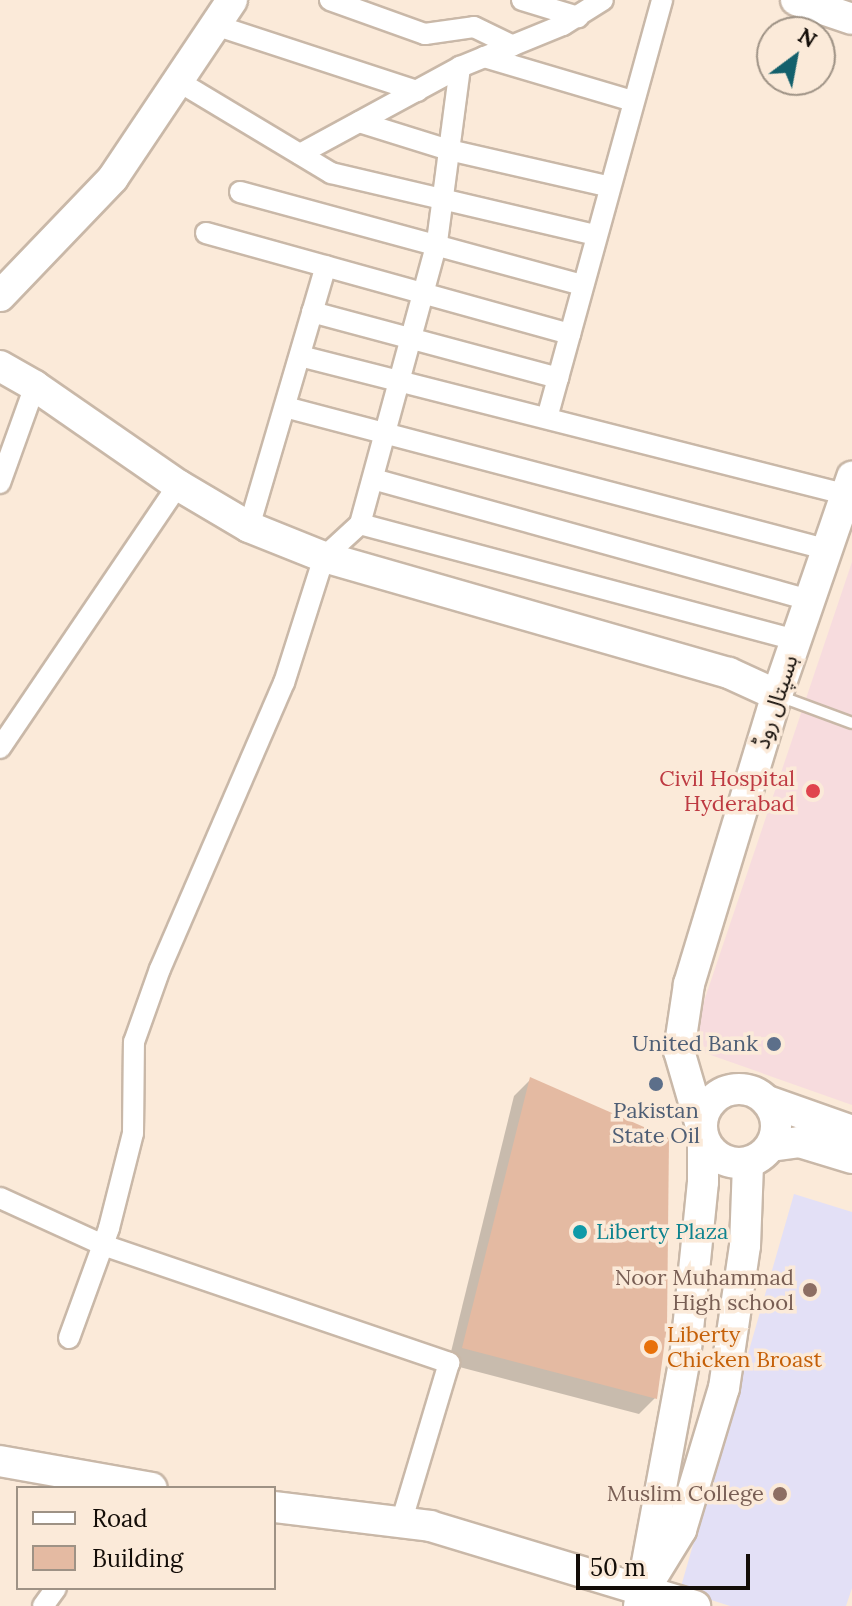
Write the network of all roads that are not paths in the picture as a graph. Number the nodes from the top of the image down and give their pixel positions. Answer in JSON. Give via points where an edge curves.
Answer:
{"nodes":[{"id":1,"x":232,"y":0,"type":"edge"},
{"id":2,"x":330,"y":0,"type":"edge"},
{"id":3,"x":522,"y":0,"type":"edge"},
{"id":4,"x":603,"y":0,"type":"edge"},
{"id":5,"x":662,"y":0,"type":"edge"},
{"id":6,"x":806,"y":2,"type":"edge"},
{"id":7,"x":578,"y":17,"type":"junction"},
{"id":8,"x":852,"y":19,"type":"edge"},
{"id":9,"x":215,"y":25,"type":"junction"},
{"id":10,"x":513,"y":46,"type":"junction"},
{"id":11,"x":484,"y":57,"type":"junction"},
{"id":12,"x":460,"y":67,"type":"junction"},
{"id":13,"x":178,"y":81,"type":"junction"},
{"id":14,"x":417,"y":91,"type":"junction"},
{"id":15,"x":633,"y":101,"type":"junction"},
{"id":16,"x":359,"y":122,"type":"junction"},
{"id":17,"x":449,"y":150,"type":"junction"},
{"id":18,"x":300,"y":154,"type":"junction"},
{"id":19,"x":610,"y":187,"type":"junction"},
{"id":20,"x":240,"y":192,"type":"dead end"},
{"id":21,"x":442,"y":198,"type":"junction"},
{"id":22,"x":206,"y":233,"type":"dead end"},
{"id":23,"x":596,"y":235,"type":"junction"},
{"id":24,"x":435,"y":245,"type":"junction"},
{"id":25,"x":326,"y":266,"type":"junction"},
{"id":26,"x":6,"y":280,"type":"edge"},
{"id":27,"x":583,"y":285,"type":"junction"},
{"id":28,"x":423,"y":293,"type":"junction"},
{"id":29,"x":312,"y":312,"type":"junction"},
{"id":30,"x":570,"y":334,"type":"junction"},
{"id":31,"x":410,"y":338,"type":"junction"},
{"id":32,"x":300,"y":356,"type":"junction"},
{"id":33,"x":0,"y":366,"type":"edge"},
{"id":34,"x":558,"y":378,"type":"junction"},
{"id":35,"x":399,"y":381,"type":"junction"},
{"id":36,"x":35,"y":386,"type":"junction"},
{"id":37,"x":285,"y":407,"type":"junction"},
{"id":38,"x":547,"y":418,"type":"junction"},
{"id":39,"x":385,"y":434,"type":"junction"},
{"id":40,"x":373,"y":479,"type":"junction"},
{"id":41,"x":0,"y":483,"type":"edge"},
{"id":42,"x":178,"y":485,"type":"junction"},
{"id":43,"x":848,"y":485,"type":"edge"},
{"id":44,"x":360,"y":524,"type":"junction"},
{"id":45,"x":249,"y":527,"type":"junction"},
{"id":46,"x":825,"y":549,"type":"junction"},
{"id":47,"x":324,"y":557,"type":"junction"},
{"id":48,"x":809,"y":600,"type":"junction"},
{"id":49,"x":796,"y":640,"type":"junction"},
{"id":50,"x":777,"y":695,"type":"junction"},
{"id":51,"x":852,"y":723,"type":"edge"},
{"id":52,"x":0,"y":748,"type":"edge"},
{"id":53,"x":681,"y":1023,"type":"junction"},
{"id":54,"x":731,"y":1089,"type":"junction"},
{"id":55,"x":767,"y":1101,"type":"junction"},
{"id":56,"x":702,"y":1131,"type":"junction"},
{"id":57,"x":852,"y":1131,"type":"edge"},
{"id":58,"x":760,"y":1155,"type":"junction"},
{"id":59,"x":852,"y":1158,"type":"edge"},
{"id":60,"x":0,"y":1198,"type":"edge"},
{"id":61,"x":103,"y":1245,"type":"junction"},
{"id":62,"x":69,"y":1338,"type":"dead end"},
{"id":63,"x":0,"y":1461,"type":"edge"},
{"id":64,"x":131,"y":1486,"type":"edge"},
{"id":65,"x":276,"y":1507,"type":"edge"},
{"id":66,"x":402,"y":1520,"type":"junction"},
{"id":67,"x":642,"y":1597,"type":"edge"},
{"id":68,"x":695,"y":1606,"type":"edge"}],
"edges":[{"from":1,"to":9,"type":"street"},
{"from":2,"to":10,"type":"street","via":[[425,34],[474,27]]},
{"from":3,"to":7,"type":"street"},
{"from":4,"to":7,"type":"street"},
{"from":5,"to":15,"type":"street"},
{"from":6,"to":8,"type":"street"},
{"from":7,"to":10,"type":"street"},
{"from":9,"to":13,"type":"street"},
{"from":9,"to":14,"type":"street"},
{"from":10,"to":11,"type":"street"},
{"from":11,"to":12,"type":"street"},
{"from":11,"to":15,"type":"street"},
{"from":12,"to":14,"type":"street"},
{"from":12,"to":17,"type":"street"},
{"from":13,"to":18,"type":"street"},
{"from":13,"to":26,"type":"street","via":[[113,178]]},
{"from":14,"to":16,"type":"street"},
{"from":15,"to":19,"type":"street"},
{"from":16,"to":17,"type":"street"},
{"from":16,"to":18,"type":"street"},
{"from":17,"to":19,"type":"street"},
{"from":17,"to":21,"type":"street"},
{"from":18,"to":21,"type":"street","via":[[331,173]]},
{"from":19,"to":23,"type":"street"},
{"from":20,"to":24,"type":"street"},
{"from":21,"to":23,"type":"street"},
{"from":21,"to":24,"type":"street"},
{"from":22,"to":25,"type":"street"},
{"from":23,"to":27,"type":"street"},
{"from":24,"to":27,"type":"street"},
{"from":24,"to":28,"type":"street"},
{"from":25,"to":28,"type":"street"},
{"from":25,"to":29,"type":"street"},
{"from":27,"to":30,"type":"street"},
{"from":28,"to":30,"type":"street"},
{"from":28,"to":31,"type":"street"},
{"from":29,"to":31,"type":"street"},
{"from":29,"to":32,"type":"street"},
{"from":30,"to":34,"type":"street"},
{"from":31,"to":34,"type":"street"},
{"from":31,"to":35,"type":"street"},
{"from":32,"to":35,"type":"street"},
{"from":32,"to":37,"type":"street"},
{"from":33,"to":36,"type":"street"},
{"from":34,"to":38,"type":"street"},
{"from":35,"to":38,"type":"street"},
{"from":35,"to":39,"type":"street"},
{"from":36,"to":41,"type":"street"},
{"from":36,"to":42,"type":"street"},
{"from":37,"to":39,"type":"street"},
{"from":37,"to":45,"type":"street"},
{"from":38,"to":43,"type":"street"},
{"from":39,"to":40,"type":"street"},
{"from":39,"to":46,"type":"street"},
{"from":40,"to":44,"type":"street"},
{"from":40,"to":48,"type":"street"},
{"from":42,"to":45,"type":"street"},
{"from":42,"to":52,"type":"street"},
{"from":43,"to":46,"type":"street","name":"ہسپتال روڈ"},
{"from":44,"to":47,"type":"street"},
{"from":44,"to":49,"type":"street"},
{"from":45,"to":47,"type":"street"},
{"from":46,"to":48,"type":"street","name":"ہسپتال روڈ"},
{"from":47,"to":50,"type":"street","via":[[729,673]]},
{"from":47,"to":61,"type":"street","via":[[284,683],[160,969],[134,1042],[133,1133]]},
{"from":48,"to":49,"type":"street","name":"ہسپتال روڈ"},
{"from":49,"to":50,"type":"street","name":"ہسپتال روڈ"},
{"from":50,"to":51,"type":"lane"},
{"from":50,"to":53,"type":"street","name":"ہسپتال روڈ"},
{"from":53,"to":54,"type":"street","name":"ہسپتال روڈ","via":[[693,1060]]},
{"from":53,"to":56,"type":"street","name":"ہسپتال روڈ","via":[[679,1051]]},
{"from":54,"to":55,"type":"street","via":[[750,1090]]},
{"from":54,"to":56,"type":"street","via":[[707,1106]]},
{"from":55,"to":57,"type":"street"},
{"from":55,"to":58,"type":"street","via":[[777,1123]]},
{"from":56,"to":58,"type":"street","via":[[708,1148],[725,1161]]},
{"from":56,"to":67,"type":"street","name":"ہسپتال روڈ","via":[[703,1182],[685,1359]]},
{"from":58,"to":59,"type":"street","via":[[799,1142]]},
{"from":58,"to":67,"type":"street","via":[[724,1388],[681,1530]]},
{"from":60,"to":61,"type":"street"},
{"from":61,"to":62,"type":"street"},
{"from":61,"to":66,"type":"street","via":[[449,1363]]},
{"from":63,"to":64,"type":"street"},
{"from":65,"to":66,"type":"street"},
{"from":66,"to":67,"type":"street"},
{"from":67,"to":68,"type":"street"}]}
